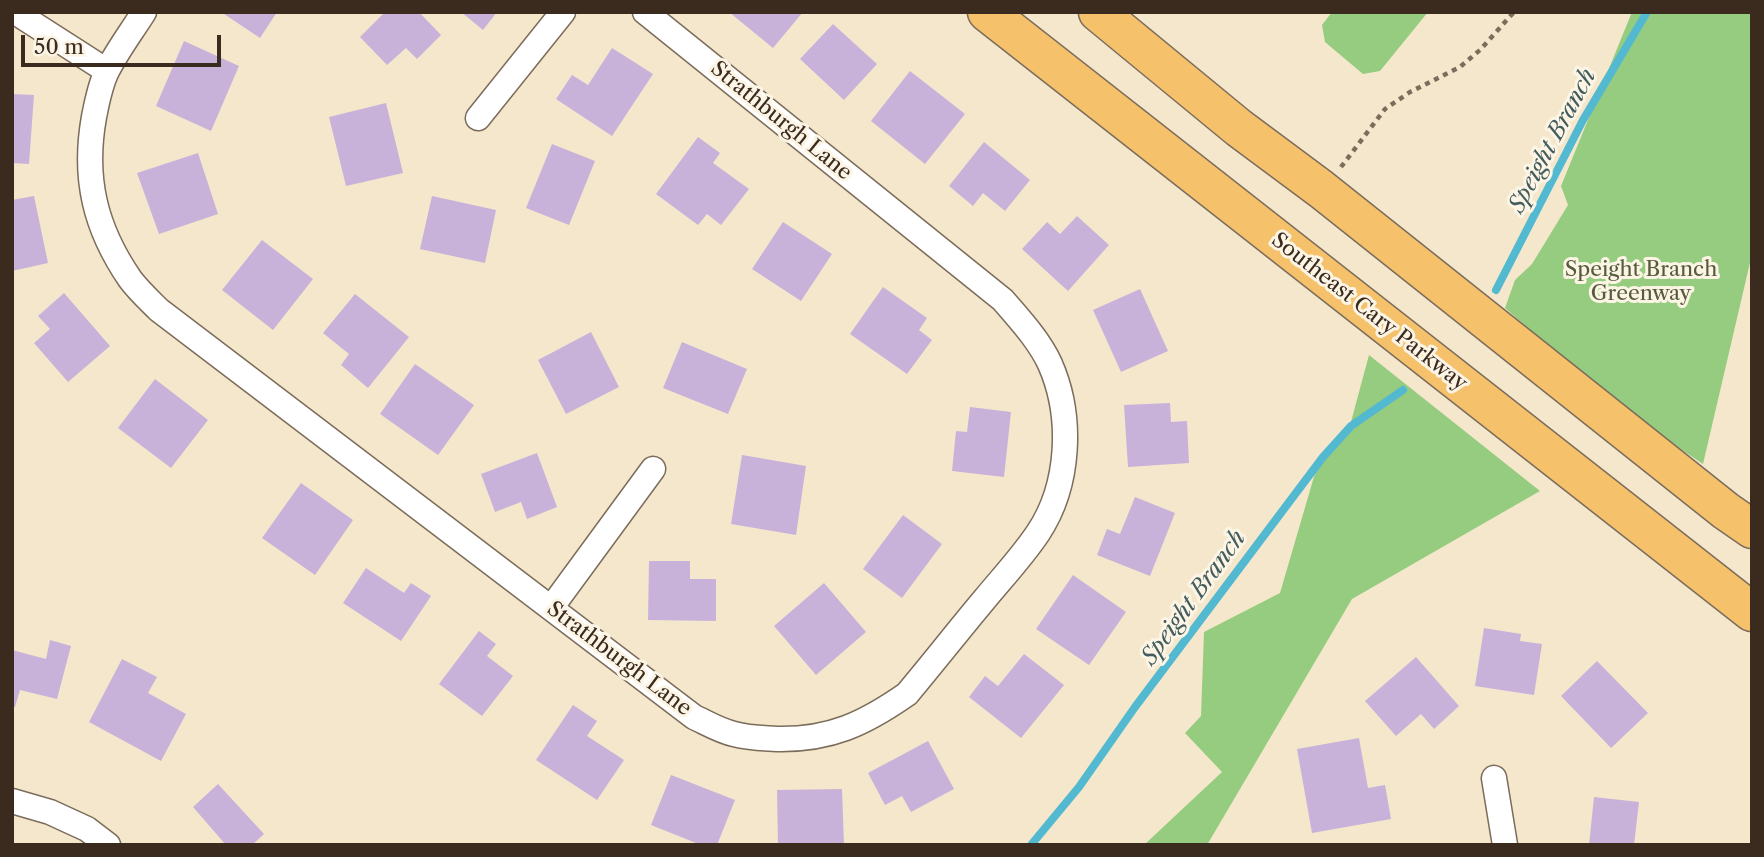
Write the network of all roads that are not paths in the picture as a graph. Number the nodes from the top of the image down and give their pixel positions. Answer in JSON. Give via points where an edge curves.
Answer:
{"nodes":[{"id":1,"x":15,"y":12,"type":"edge"},
{"id":2,"x":144,"y":12,"type":"edge"},
{"id":3,"x":563,"y":12,"type":"edge"},
{"id":4,"x":645,"y":12,"type":"edge"},
{"id":5,"x":1098,"y":12,"type":"edge"},
{"id":6,"x":990,"y":13,"type":"edge"},
{"id":7,"x":107,"y":71,"type":"junction"},
{"id":8,"x":478,"y":118,"type":"dead end"},
{"id":9,"x":653,"y":469,"type":"dead end"},
{"id":10,"x":1752,"y":529,"type":"edge"},
{"id":11,"x":551,"y":608,"type":"junction"},
{"id":12,"x":1752,"y":612,"type":"edge"},
{"id":13,"x":1494,"y":778,"type":"dead end"},
{"id":14,"x":12,"y":801,"type":"edge"},
{"id":15,"x":108,"y":845,"type":"edge"},
{"id":16,"x":1505,"y":845,"type":"edge"}],
"edges":[{"from":1,"to":7,"type":"street"},
{"from":2,"to":7,"type":"street","name":"Strathburgh Lane"},
{"from":3,"to":8,"type":"street"},
{"from":4,"to":11,"type":"street","name":"Strathburgh Lane","via":[[1003,300],[1050,364],[1062,401],[1063,467],[1039,532],[907,694],[854,726],[825,735],[759,738],[733,734],[694,717]]},
{"from":5,"to":10,"type":"main road","via":[[1238,128]]},
{"from":6,"to":12,"type":"main road","name":"Southeast Cary Parkway"},
{"from":7,"to":11,"type":"street","name":"Strathburgh Lane","via":[[98,97],[89,161],[102,228],[132,281],[159,310]]},
{"from":9,"to":11,"type":"street"},
{"from":13,"to":16,"type":"street"},
{"from":14,"to":15,"type":"street","via":[[50,812],[87,829]]}]}
